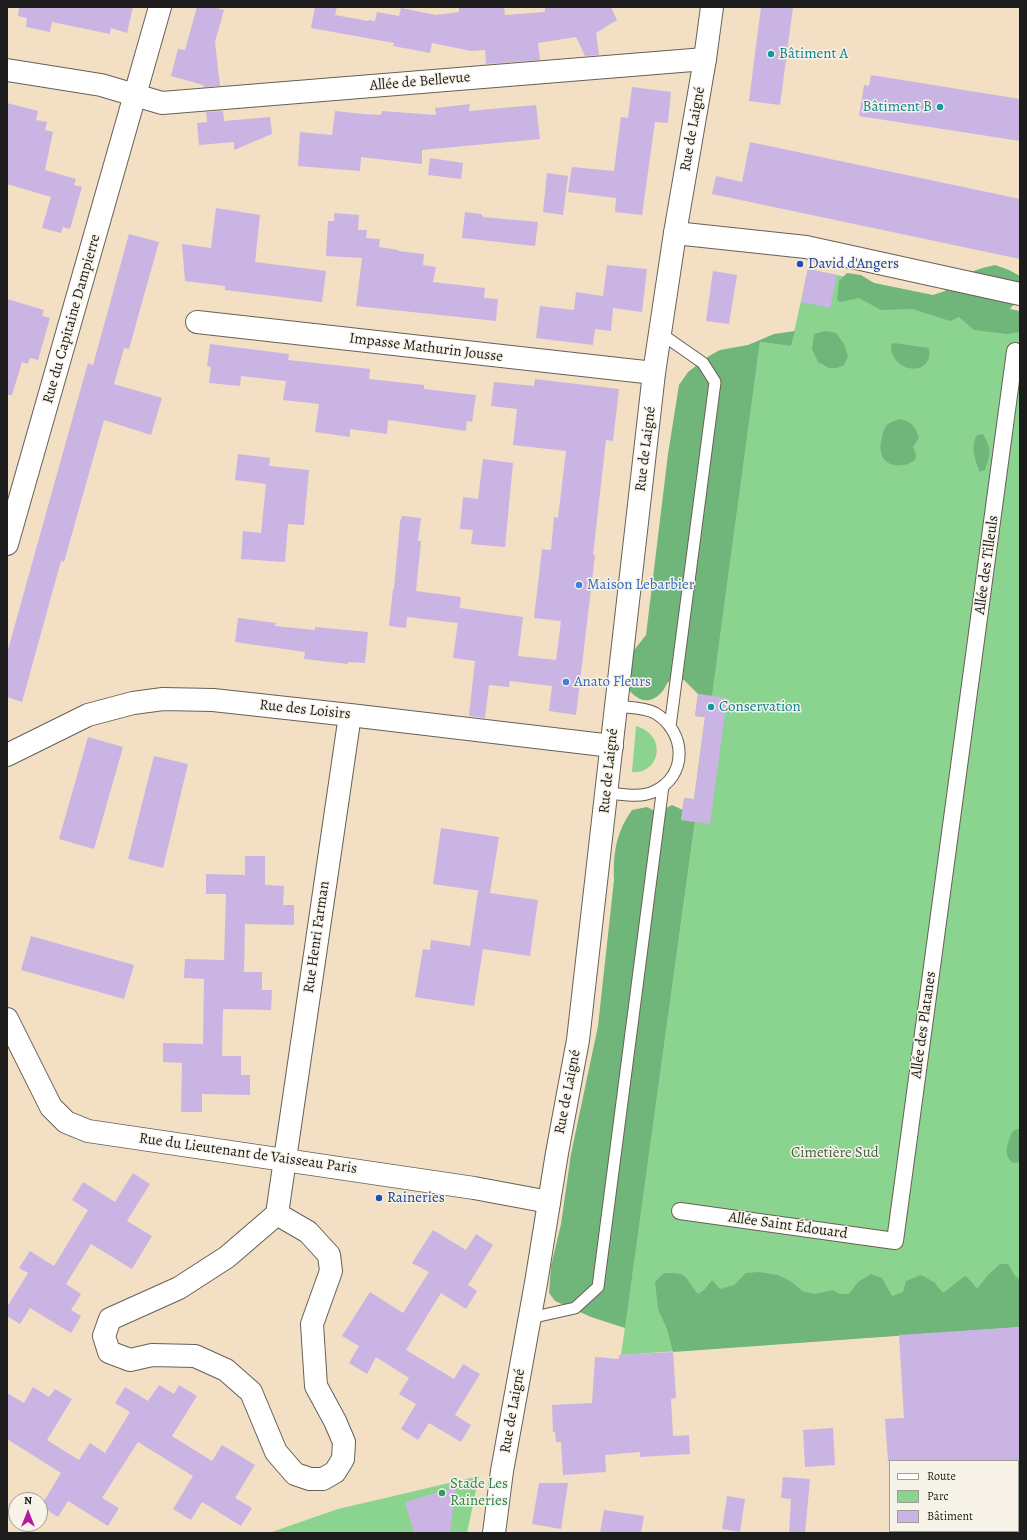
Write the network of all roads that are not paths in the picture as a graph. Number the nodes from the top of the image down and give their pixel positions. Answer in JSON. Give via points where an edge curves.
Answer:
{"nodes":[{"id":1,"x":160,"y":7,"type":"edge"},
{"id":2,"x":712,"y":7,"type":"edge"},
{"id":3,"x":705,"y":60,"type":"junction"},
{"id":4,"x":7,"y":70,"type":"edge"},
{"id":5,"x":136,"y":95,"type":"junction"},
{"id":6,"x":675,"y":232,"type":"junction"},
{"id":7,"x":1020,"y":294,"type":"edge"},
{"id":8,"x":197,"y":322,"type":"dead end"},
{"id":9,"x":660,"y":333,"type":"junction"},
{"id":10,"x":1015,"y":351,"type":"dead end"},
{"id":11,"x":654,"y":373,"type":"junction"},
{"id":12,"x":7,"y":544,"type":"edge"},
{"id":13,"x":616,"y":706,"type":"junction"},
{"id":14,"x":350,"y":715,"type":"junction"},
{"id":15,"x":670,"y":727,"type":"junction"},
{"id":16,"x":612,"y":746,"type":"junction"},
{"id":17,"x":7,"y":755,"type":"edge"},
{"id":18,"x":663,"y":786,"type":"junction"},
{"id":19,"x":607,"y":793,"type":"junction"},
{"id":20,"x":954,"y":809,"type":"joint"},
{"id":21,"x":7,"y":1019,"type":"edge"},
{"id":22,"x":285,"y":1160,"type":"junction"},
{"id":23,"x":549,"y":1202,"type":"junction"},
{"id":24,"x":680,"y":1211,"type":"dead end"},
{"id":25,"x":277,"y":1214,"type":"junction"},
{"id":26,"x":895,"y":1241,"type":"joint"},
{"id":27,"x":530,"y":1318,"type":"junction"},
{"id":28,"x":494,"y":1533,"type":"edge"}],
"edges":[{"from":1,"to":5,"type":"street","name":"Rue du Capitaine Dampierre"},
{"from":2,"to":3,"type":"street","name":"Rue de Laigné"},
{"from":3,"to":5,"type":"street","name":"Allée de Bellevue","via":[[162,103]]},
{"from":3,"to":6,"type":"street","name":"Rue de Laigné"},
{"from":4,"to":5,"type":"street","name":"Allée de Bellevue","via":[[101,84]]},
{"from":5,"to":12,"type":"street","name":"Rue du Capitaine Dampierre"},
{"from":6,"to":7,"type":"street","via":[[806,248]]},
{"from":6,"to":9,"type":"street","name":"Rue de Laigné"},
{"from":8,"to":11,"type":"street","name":"Impasse Mathurin Jousse"},
{"from":9,"to":11,"type":"street","name":"Rue de Laigné"},
{"from":9,"to":15,"type":"lane","via":[[703,363],[715,382]]},
{"from":10,"to":20,"type":"street","name":"Allée des Tilleuls"},
{"from":11,"to":13,"type":"street","name":"Rue de Laigné"},
{"from":13,"to":15,"type":"lane","via":[[654,712]]},
{"from":13,"to":16,"type":"street","name":"Rue de Laigné"},
{"from":14,"to":16,"type":"street","name":"Rue des Loisirs"},
{"from":14,"to":17,"type":"street","name":"Rue des Loisirs","via":[[213,700],[164,699],[133,703],[88,715]]},
{"from":14,"to":22,"type":"street","name":"Rue Henri Farman"},
{"from":15,"to":18,"type":"lane","via":[[675,732],[679,746],[679,760],[674,774]]},
{"from":16,"to":19,"type":"street","name":"Rue de Laigné"},
{"from":18,"to":19,"type":"lane","via":[[639,796]]},
{"from":18,"to":27,"type":"lane","via":[[598,1287],[575,1308]]},
{"from":19,"to":23,"type":"street","name":"Rue de Laigné","via":[[578,1040]]},
{"from":20,"to":26,"type":"street","name":"Allée des Platanes"},
{"from":21,"to":22,"type":"street","name":"Rue du Lieutenant de Vaisseau Paris","via":[[51,1107],[66,1122],[88,1131]]},
{"from":22,"to":23,"type":"street","name":"Rue du Lieutenant de Vaisseau Paris","via":[[474,1188]]},
{"from":22,"to":25,"type":"street","name":"Rue Henri Farman"},
{"from":23,"to":27,"type":"street","name":"Rue de Laigné"},
{"from":24,"to":26,"type":"street","name":"Allée Saint Édouard"},
{"from":25,"to":25,"type":"street","via":[[308,1232],[329,1255],[331,1271],[312,1324],[316,1386],[344,1442],[343,1459],[335,1472],[323,1479],[310,1479],[295,1474],[276,1452],[251,1392],[226,1370],[195,1356],[152,1354],[130,1360],[109,1352],[104,1336],[110,1319],[179,1288],[227,1257]]},
{"from":27,"to":28,"type":"street","name":"Rue de Laigné","via":[[502,1471]]}]}
